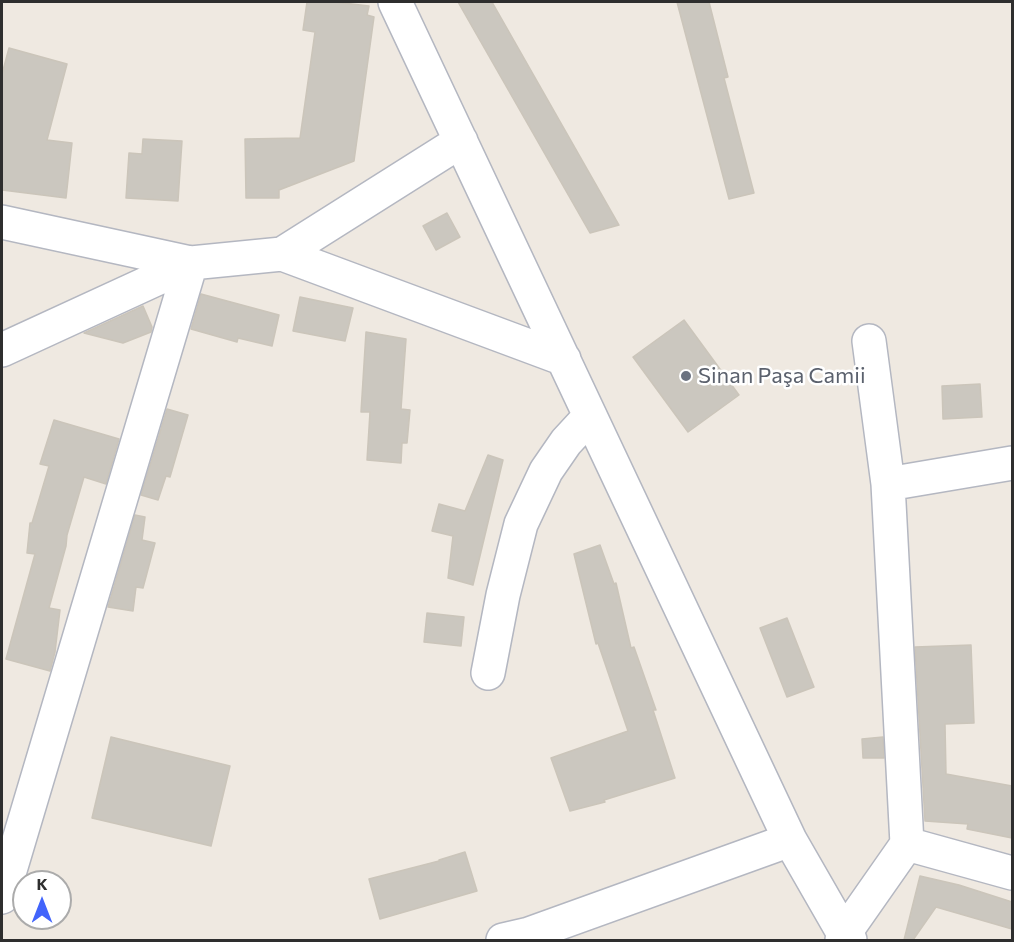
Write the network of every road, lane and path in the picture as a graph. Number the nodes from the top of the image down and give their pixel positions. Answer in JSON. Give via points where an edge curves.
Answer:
{"nodes":[{"id":1,"x":395,"y":2,"type":"edge"},
{"id":2,"x":461,"y":141,"type":"junction"},
{"id":3,"x":2,"y":222,"type":"edge"},
{"id":4,"x":282,"y":254,"type":"junction"},
{"id":5,"x":191,"y":263,"type":"junction"},
{"id":6,"x":869,"y":341,"type":"dead end"},
{"id":7,"x":2,"y":350,"type":"edge"},
{"id":8,"x":564,"y":358,"type":"junction"},
{"id":9,"x":590,"y":416,"type":"junction"},
{"id":10,"x":1012,"y":463,"type":"edge"},
{"id":11,"x":888,"y":484,"type":"junction"},
{"id":12,"x":488,"y":673,"type":"dead end"},
{"id":13,"x":790,"y":840,"type":"junction"},
{"id":14,"x":907,"y":844,"type":"junction"},
{"id":15,"x":1012,"y":873,"type":"edge"},
{"id":16,"x":2,"y":897,"type":"edge"},
{"id":17,"x":845,"y":938,"type":"edge"},
{"id":18,"x":503,"y":940,"type":"edge"}],
"edges":[{"from":1,"to":2,"type":"street"},
{"from":2,"to":4,"type":"street"},
{"from":2,"to":8,"type":"street"},
{"from":3,"to":5,"type":"street"},
{"from":4,"to":5,"type":"street"},
{"from":4,"to":8,"type":"street"},
{"from":5,"to":7,"type":"street"},
{"from":5,"to":16,"type":"street"},
{"from":6,"to":11,"type":"street"},
{"from":8,"to":9,"type":"street"},
{"from":9,"to":12,"type":"street","via":[[546,471],[521,524]]},
{"from":9,"to":13,"type":"street"},
{"from":10,"to":11,"type":"street"},
{"from":11,"to":14,"type":"street"},
{"from":13,"to":17,"type":"street"},
{"from":13,"to":18,"type":"street"},
{"from":14,"to":15,"type":"street"},
{"from":14,"to":17,"type":"street"}]}
